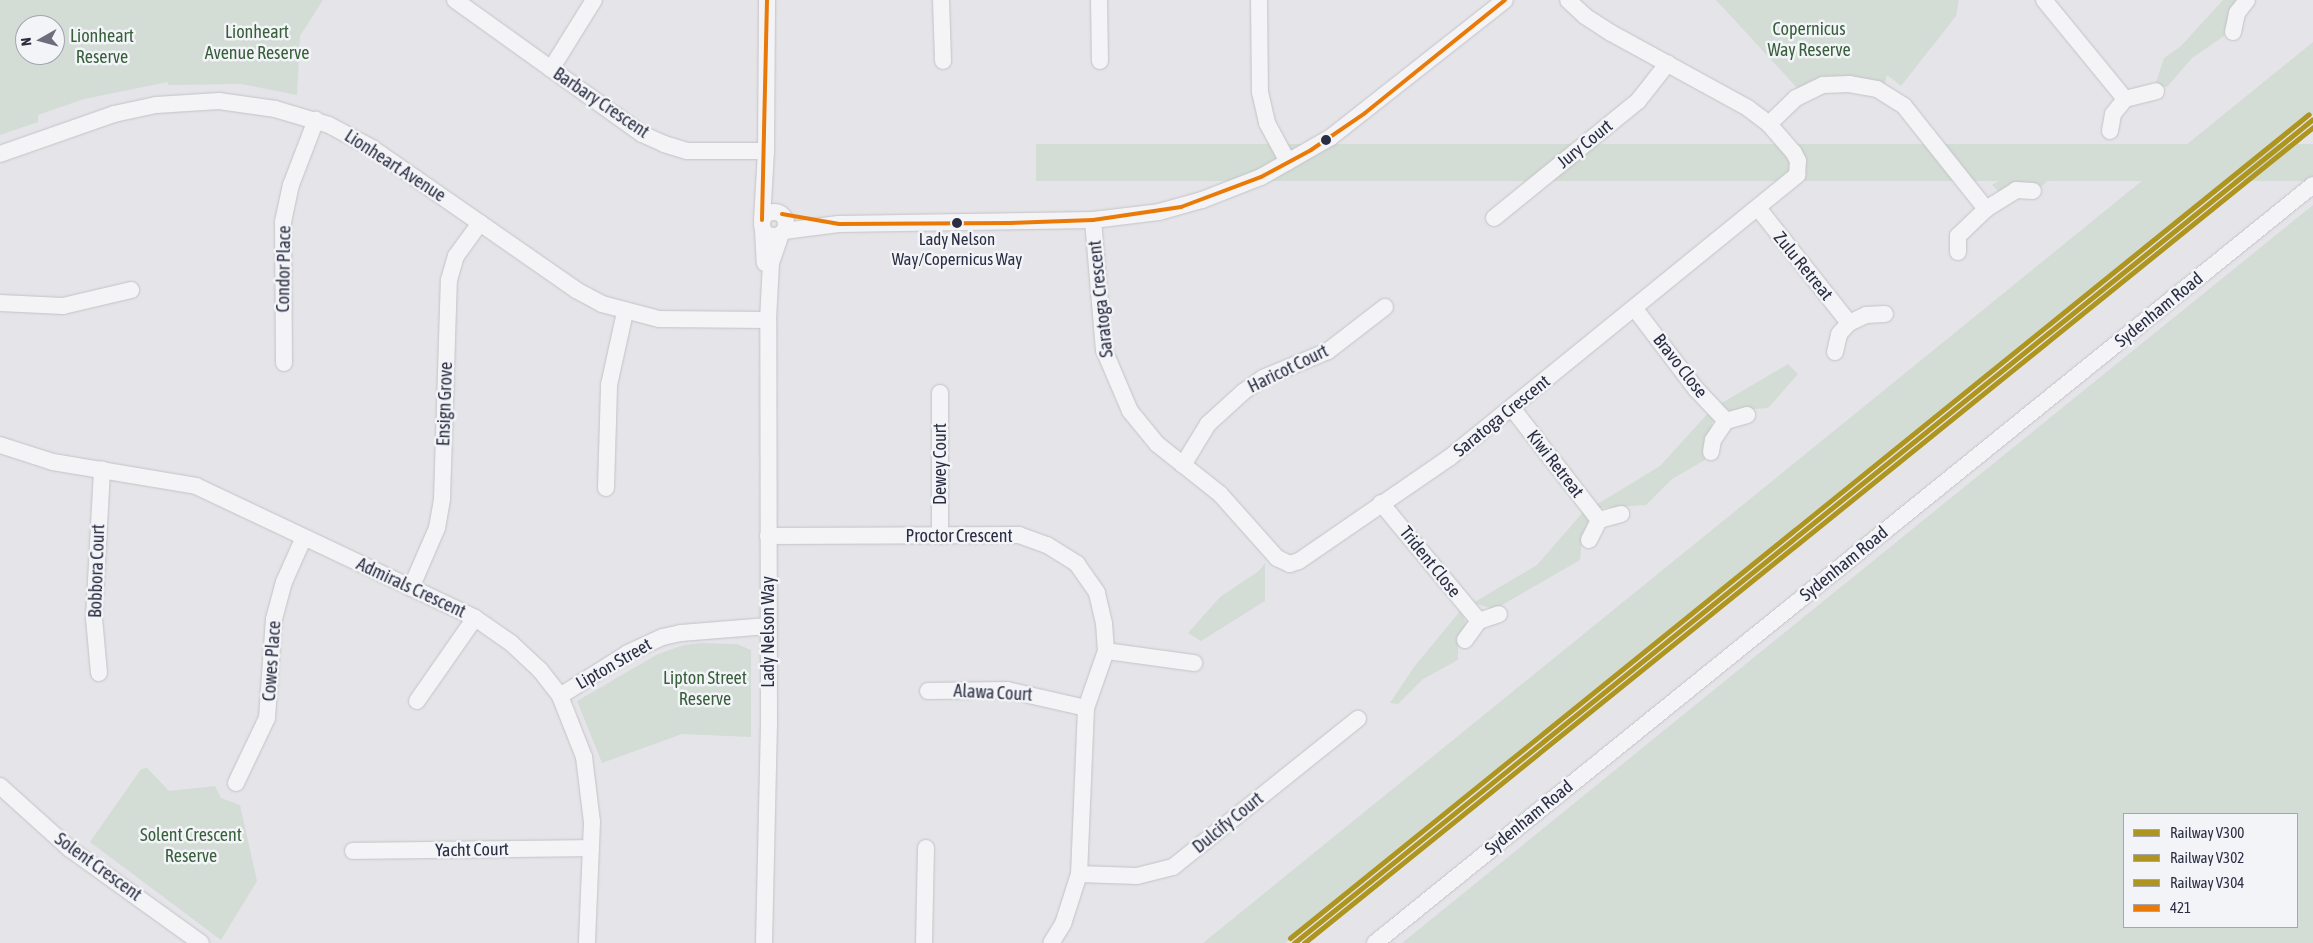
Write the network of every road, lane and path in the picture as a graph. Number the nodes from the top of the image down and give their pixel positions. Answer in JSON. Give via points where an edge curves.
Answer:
{"nodes":[{"id":1,"x":455,"y":0,"type":"edge"},
{"id":2,"x":594,"y":0,"type":"edge"},
{"id":3,"x":767,"y":0,"type":"edge"},
{"id":4,"x":941,"y":0,"type":"edge"},
{"id":5,"x":1099,"y":0,"type":"edge"},
{"id":6,"x":1259,"y":0,"type":"edge"},
{"id":7,"x":1504,"y":0,"type":"edge"},
{"id":8,"x":1568,"y":0,"type":"edge"},
{"id":9,"x":2044,"y":0,"type":"edge"},
{"id":10,"x":2246,"y":0,"type":"edge"},
{"id":11,"x":2233,"y":32,"type":"dead end"},
{"id":12,"x":943,"y":61,"type":"dead end"},
{"id":13,"x":1100,"y":61,"type":"dead end"},
{"id":14,"x":1668,"y":63,"type":"junction"},
{"id":15,"x":551,"y":69,"type":"junction"},
{"id":16,"x":2156,"y":91,"type":"dead end"},
{"id":17,"x":2125,"y":99,"type":"junction"},
{"id":18,"x":316,"y":120,"type":"junction"},
{"id":19,"x":1769,"y":124,"type":"junction"},
{"id":20,"x":2110,"y":131,"type":"dead end"},
{"id":21,"x":766,"y":151,"type":"junction"},
{"id":22,"x":0,"y":154,"type":"edge"},
{"id":23,"x":1288,"y":162,"type":"junction"},
{"id":24,"x":766,"y":170,"type":"junction"},
{"id":25,"x":2313,"y":185,"type":"edge"},
{"id":26,"x":2033,"y":191,"type":"dead end"},
{"id":27,"x":1758,"y":208,"type":"junction"},
{"id":28,"x":1986,"y":209,"type":"junction"},
{"id":29,"x":780,"y":214,"type":"junction"},
{"id":30,"x":1494,"y":218,"type":"dead end"},
{"id":31,"x":1093,"y":220,"type":"junction"},
{"id":32,"x":480,"y":223,"type":"junction"},
{"id":33,"x":839,"y":224,"type":"junction"},
{"id":34,"x":763,"y":225,"type":"junction"},
{"id":35,"x":782,"y":233,"type":"junction"},
{"id":36,"x":1958,"y":252,"type":"dead end"},
{"id":37,"x":131,"y":290,"type":"dead end"},
{"id":38,"x":0,"y":304,"type":"edge"},
{"id":39,"x":1385,"y":307,"type":"dead end"},
{"id":40,"x":1635,"y":308,"type":"junction"},
{"id":41,"x":625,"y":312,"type":"junction"},
{"id":42,"x":1885,"y":314,"type":"dead end"},
{"id":43,"x":768,"y":320,"type":"junction"},
{"id":44,"x":1849,"y":323,"type":"junction"},
{"id":45,"x":1835,"y":352,"type":"dead end"},
{"id":46,"x":284,"y":362,"type":"dead end"},
{"id":47,"x":940,"y":392,"type":"dead end"},
{"id":48,"x":1512,"y":408,"type":"junction"},
{"id":49,"x":1747,"y":415,"type":"dead end"},
{"id":50,"x":1726,"y":422,"type":"junction"},
{"id":51,"x":0,"y":445,"type":"edge"},
{"id":52,"x":1711,"y":452,"type":"dead end"},
{"id":53,"x":1183,"y":465,"type":"junction"},
{"id":54,"x":102,"y":469,"type":"junction"},
{"id":55,"x":606,"y":488,"type":"dead end"},
{"id":56,"x":1382,"y":503,"type":"junction"},
{"id":57,"x":1621,"y":514,"type":"dead end"},
{"id":58,"x":1599,"y":520,"type":"junction"},
{"id":59,"x":768,"y":536,"type":"junction"},
{"id":60,"x":940,"y":536,"type":"junction"},
{"id":61,"x":304,"y":538,"type":"junction"},
{"id":62,"x":1589,"y":540,"type":"dead end"},
{"id":63,"x":411,"y":588,"type":"junction"},
{"id":64,"x":1499,"y":614,"type":"dead end"},
{"id":65,"x":475,"y":618,"type":"junction"},
{"id":66,"x":1479,"y":621,"type":"junction"},
{"id":67,"x":768,"y":630,"type":"junction"},
{"id":68,"x":1465,"y":640,"type":"dead end"},
{"id":69,"x":1106,"y":651,"type":"junction"},
{"id":70,"x":1194,"y":663,"type":"dead end"},
{"id":71,"x":99,"y":673,"type":"dead end"},
{"id":72,"x":928,"y":691,"type":"dead end"},
{"id":73,"x":560,"y":696,"type":"junction"},
{"id":74,"x":417,"y":701,"type":"dead end"},
{"id":75,"x":1086,"y":708,"type":"junction"},
{"id":76,"x":1361,"y":717,"type":"dead end"},
{"id":77,"x":236,"y":783,"type":"dead end"},
{"id":78,"x":4,"y":797,"type":"edge"},
{"id":79,"x":591,"y":848,"type":"junction"},
{"id":80,"x":926,"y":848,"type":"dead end"},
{"id":81,"x":353,"y":851,"type":"dead end"},
{"id":82,"x":1079,"y":874,"type":"junction"},
{"id":83,"x":201,"y":943,"type":"edge"},
{"id":84,"x":587,"y":943,"type":"edge"},
{"id":85,"x":764,"y":943,"type":"edge"},
{"id":86,"x":924,"y":943,"type":"edge"},
{"id":87,"x":1051,"y":943,"type":"edge"},
{"id":88,"x":1375,"y":943,"type":"edge"}],
"edges":[{"from":1,"to":15,"type":"street","name":"Barbary Crescent"},
{"from":2,"to":15,"type":"street"},
{"from":3,"to":21,"type":"street","name":"Lady Nelson Way"},
{"from":4,"to":12,"type":"street"},
{"from":5,"to":13,"type":"street"},
{"from":6,"to":23,"type":"street","via":[[1260,92],[1268,123]]},
{"from":7,"to":23,"type":"street","via":[[1365,112]]},
{"from":8,"to":14,"type":"street","name":"Saratoga Crescent","via":[[1611,33]]},
{"from":9,"to":17,"type":"street"},
{"from":10,"to":11,"type":"street","via":[[2237,13]]},
{"from":14,"to":19,"type":"street","name":"Saratoga Crescent","via":[[1741,104]]},
{"from":14,"to":30,"type":"street","name":"Jury Court","via":[[1638,101]]},
{"from":15,"to":21,"type":"street","name":"Barbary Crescent","via":[[642,134],[664,144],[687,152]]},
{"from":16,"to":17,"type":"street"},
{"from":17,"to":20,"type":"street","via":[[2113,114]]},
{"from":18,"to":22,"type":"street","name":"Lionheart Avenue","via":[[242,103],[172,103],[114,114]]},
{"from":18,"to":32,"type":"street","name":"Lionheart Avenue","via":[[372,148]]},
{"from":18,"to":46,"type":"street","name":"Condor Place","via":[[291,185],[283,222]]},
{"from":19,"to":27,"type":"street","name":"Saratoga Crescent","via":[[1794,153],[1799,168],[1791,181]]},
{"from":19,"to":28,"type":"street","via":[[1796,98],[1823,85],[1849,84],[1876,89],[1904,106]]},
{"from":21,"to":24,"type":"street","name":"Lady Nelson Way"},
{"from":23,"to":31,"type":"street","via":[[1230,190],[1181,207]]},
{"from":24,"to":29,"type":"street","name":"Lady Nelson Way","via":[[772,200]]},
{"from":24,"to":34,"type":"street","name":"Lady Nelson Way"},
{"from":25,"to":88,"type":"street","name":"Sydenham Road"},
{"from":26,"to":28,"type":"street","via":[[2016,190]]},
{"from":27,"to":40,"type":"street","name":"Saratoga Crescent"},
{"from":27,"to":44,"type":"street","name":"Zulu Retreat"},
{"from":28,"to":36,"type":"street","via":[[1958,236]]},
{"from":29,"to":33,"type":"street"},
{"from":29,"to":34,"type":"street","via":[[771,212]]},
{"from":29,"to":35,"type":"street","via":[[786,224]]},
{"from":31,"to":33,"type":"street"},
{"from":31,"to":53,"type":"street","name":"Saratoga Crescent","via":[[1101,327],[1110,369],[1138,422]]},
{"from":32,"to":41,"type":"street","name":"Lionheart Avenue","via":[[576,290]]},
{"from":32,"to":63,"type":"street","name":"Ensign Grove","via":[[456,256],[449,280],[442,499],[438,528]]},
{"from":33,"to":35,"type":"street"},
{"from":34,"to":35,"type":"street","via":[[771,236]]},
{"from":34,"to":43,"type":"street","name":"Lady Nelson Way","via":[[766,249],[763,284]]},
{"from":35,"to":43,"type":"street","name":"Lady Nelson Way","via":[[771,262]]},
{"from":37,"to":38,"type":"street","via":[[63,306]]},
{"from":39,"to":53,"type":"street","name":"Haricot Court","via":[[1328,351],[1263,378],[1242,392],[1208,424]]},
{"from":40,"to":48,"type":"street","name":"Saratoga Crescent"},
{"from":40,"to":50,"type":"street","name":"Bravo Close","via":[[1696,389]]},
{"from":41,"to":43,"type":"street","name":"Lionheart Avenue","via":[[659,319]]},
{"from":41,"to":55,"type":"street","via":[[609,385]]},
{"from":42,"to":44,"type":"street","via":[[1866,315]]},
{"from":43,"to":59,"type":"street","name":"Lady Nelson Way"},
{"from":44,"to":45,"type":"street","via":[[1839,334]]},
{"from":47,"to":60,"type":"street","name":"Dewey Court"},
{"from":48,"to":56,"type":"street","name":"Saratoga Crescent","via":[[1450,458]]},
{"from":48,"to":58,"type":"street","name":"Kiwi Retreat"},
{"from":49,"to":50,"type":"street"},
{"from":50,"to":52,"type":"street","via":[[1713,440]]},
{"from":51,"to":54,"type":"street","name":"Admirals Crescent","via":[[53,462]]},
{"from":53,"to":56,"type":"street","name":"Saratoga Crescent","via":[[1226,500],[1277,558],[1290,564]]},
{"from":54,"to":61,"type":"street","name":"Admirals Crescent","via":[[196,486]]},
{"from":54,"to":71,"type":"street","name":"Bobbora Court","via":[[94,618]]},
{"from":56,"to":66,"type":"street","name":"Trident Close"},
{"from":57,"to":58,"type":"street"},
{"from":58,"to":62,"type":"street"},
{"from":59,"to":60,"type":"street","name":"Proctor Crescent"},
{"from":59,"to":67,"type":"street","name":"Lady Nelson Way"},
{"from":60,"to":69,"type":"street","name":"Proctor Crescent","via":[[1019,536],[1047,545],[1077,564],[1097,592]]},
{"from":61,"to":63,"type":"street","name":"Admirals Crescent"},
{"from":61,"to":77,"type":"street","name":"Cowes Place","via":[[278,600],[266,718]]},
{"from":63,"to":65,"type":"street","name":"Admirals Crescent"},
{"from":64,"to":66,"type":"street"},
{"from":65,"to":73,"type":"street","name":"Admirals Crescent","via":[[524,654]]},
{"from":65,"to":74,"type":"street"},
{"from":66,"to":68,"type":"street"},
{"from":67,"to":73,"type":"street","name":"Lipton Street","via":[[680,633],[646,644]]},
{"from":67,"to":85,"type":"street","name":"Lady Nelson Way"},
{"from":69,"to":70,"type":"street"},
{"from":69,"to":75,"type":"street","name":"Proctor Crescent"},
{"from":72,"to":75,"type":"street","name":"Alawa Court","via":[[1007,690]]},
{"from":73,"to":79,"type":"street","name":"Admirals Crescent","via":[[578,737],[589,778]]},
{"from":75,"to":82,"type":"street","name":"Proctor Crescent"},
{"from":76,"to":82,"type":"street","name":"Dulcify Court","via":[[1173,866],[1136,876]]},
{"from":78,"to":83,"type":"street","name":"Solent Crescent"},
{"from":79,"to":81,"type":"street","name":"Yacht Court"},
{"from":79,"to":84,"type":"street","name":"Admirals Crescent"},
{"from":80,"to":86,"type":"street"},
{"from":82,"to":87,"type":"street","name":"Proctor Crescent","via":[[1063,924]]}]}
